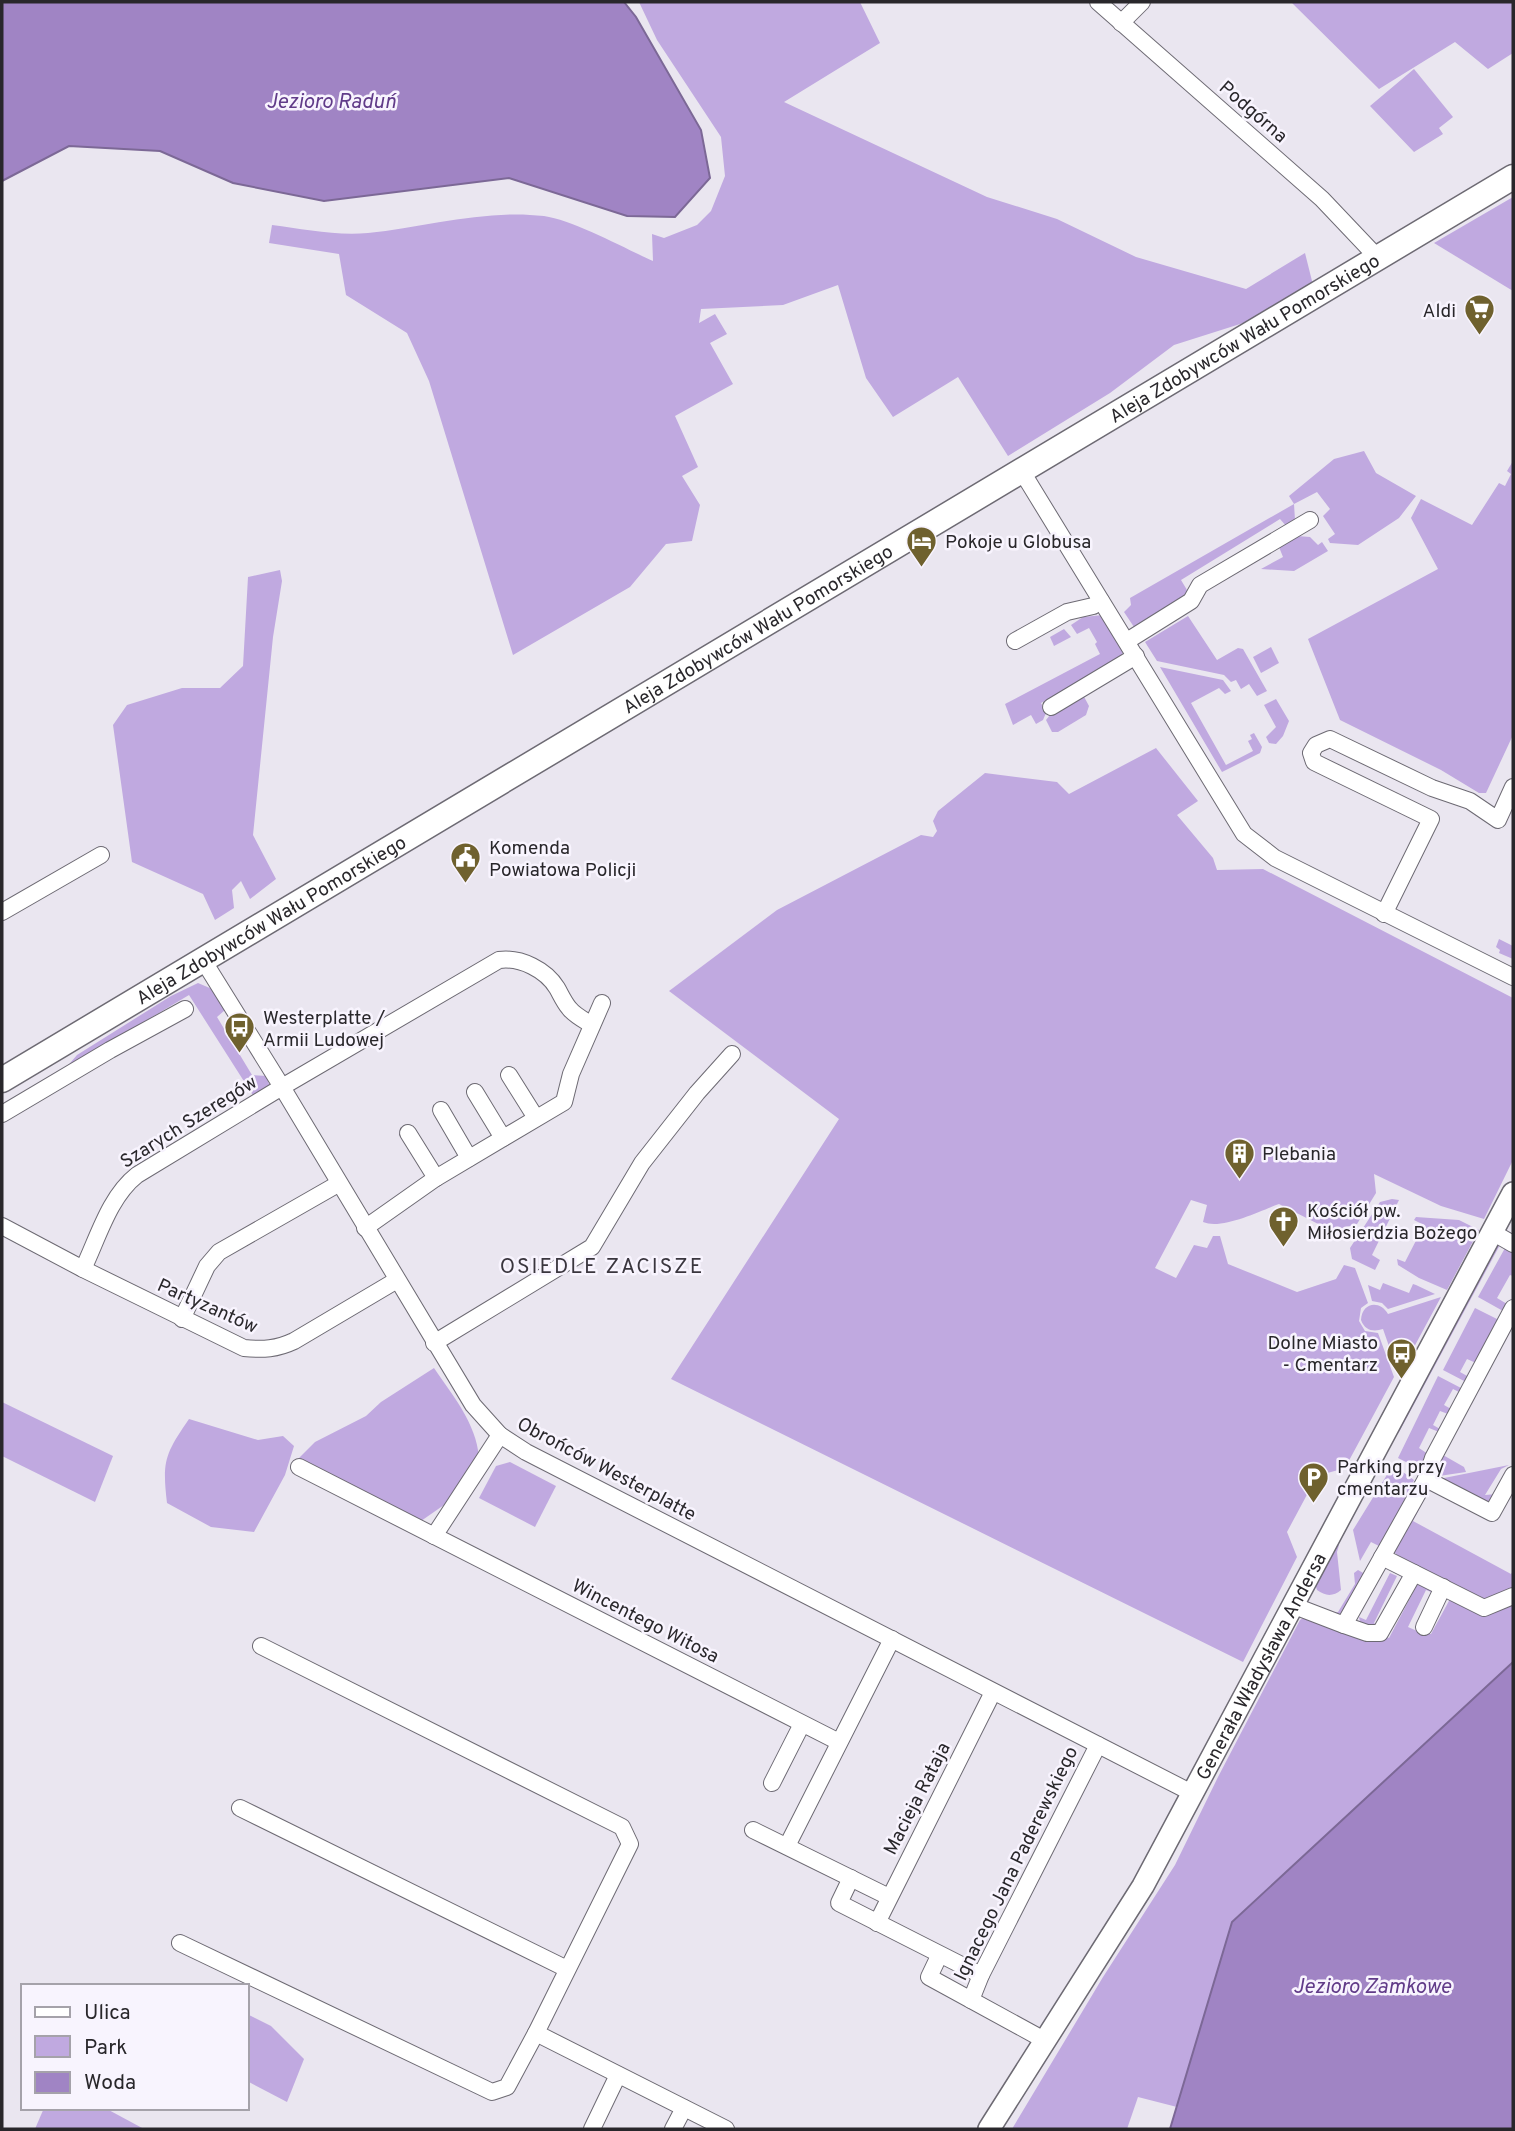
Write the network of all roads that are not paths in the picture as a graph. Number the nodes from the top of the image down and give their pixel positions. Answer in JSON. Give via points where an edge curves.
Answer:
{"nodes":[{"id":1,"x":1097,"y":2,"type":"edge"},
{"id":2,"x":1142,"y":2,"type":"edge"},
{"id":3,"x":1121,"y":23,"type":"junction"},
{"id":4,"x":1513,"y":177,"type":"edge"},
{"id":5,"x":1377,"y":257,"type":"junction"},
{"id":6,"x":1021,"y":470,"type":"junction"},
{"id":7,"x":1310,"y":520,"type":"dead end"},
{"id":8,"x":1101,"y":601,"type":"junction"},
{"id":9,"x":1015,"y":640,"type":"dead end"},
{"id":10,"x":1127,"y":641,"type":"junction"},
{"id":11,"x":1136,"y":656,"type":"junction"},
{"id":12,"x":1051,"y":707,"type":"dead end"},
{"id":13,"x":1513,"y":787,"type":"edge"},
{"id":14,"x":1444,"y":793,"type":"junction"},
{"id":15,"x":1431,"y":819,"type":"junction"},
{"id":16,"x":101,"y":855,"type":"dead end"},
{"id":17,"x":2,"y":912,"type":"edge"},
{"id":18,"x":1384,"y":914,"type":"junction"},
{"id":19,"x":203,"y":960,"type":"junction"},
{"id":20,"x":1509,"y":976,"type":"edge"},
{"id":21,"x":602,"y":1003,"type":"dead end"},
{"id":22,"x":185,"y":1009,"type":"dead end"},
{"id":23,"x":592,"y":1025,"type":"junction"},
{"id":24,"x":732,"y":1054,"type":"dead end"},
{"id":25,"x":509,"y":1075,"type":"dead end"},
{"id":26,"x":2,"y":1080,"type":"edge"},
{"id":27,"x":282,"y":1087,"type":"junction"},
{"id":28,"x":475,"y":1092,"type":"dead end"},
{"id":29,"x":441,"y":1111,"type":"dead end"},
{"id":30,"x":2,"y":1115,"type":"edge"},
{"id":31,"x":536,"y":1118,"type":"junction"},
{"id":32,"x":408,"y":1133,"type":"dead end"},
{"id":33,"x":503,"y":1138,"type":"junction"},
{"id":34,"x":470,"y":1158,"type":"junction"},
{"id":35,"x":436,"y":1178,"type":"junction"},
{"id":36,"x":338,"y":1184,"type":"junction"},
{"id":37,"x":1513,"y":1193,"type":"edge"},
{"id":38,"x":2,"y":1226,"type":"edge"},
{"id":39,"x":365,"y":1228,"type":"junction"},
{"id":40,"x":1492,"y":1232,"type":"junction"},
{"id":41,"x":1513,"y":1244,"type":"edge"},
{"id":42,"x":83,"y":1269,"type":"junction"},
{"id":43,"x":397,"y":1280,"type":"junction"},
{"id":44,"x":1513,"y":1308,"type":"edge"},
{"id":45,"x":182,"y":1319,"type":"junction"},
{"id":46,"x":434,"y":1343,"type":"junction"},
{"id":47,"x":500,"y":1435,"type":"junction"},
{"id":48,"x":299,"y":1467,"type":"dead end"},
{"id":49,"x":1513,"y":1475,"type":"edge"},
{"id":50,"x":1426,"y":1479,"type":"junction"},
{"id":51,"x":434,"y":1536,"type":"junction"},
{"id":52,"x":1382,"y":1557,"type":"junction"},
{"id":53,"x":1414,"y":1573,"type":"junction"},
{"id":54,"x":1443,"y":1587,"type":"junction"},
{"id":55,"x":1513,"y":1596,"type":"edge"},
{"id":56,"x":1292,"y":1605,"type":"junction"},
{"id":57,"x":1345,"y":1625,"type":"junction"},
{"id":58,"x":1424,"y":1627,"type":"dead end"},
{"id":59,"x":892,"y":1639,"type":"junction"},
{"id":60,"x":261,"y":1646,"type":"dead end"},
{"id":61,"x":993,"y":1692,"type":"junction"},
{"id":62,"x":802,"y":1724,"type":"junction"},
{"id":63,"x":839,"y":1742,"type":"junction"},
{"id":64,"x":1098,"y":1745,"type":"junction"},
{"id":65,"x":772,"y":1783,"type":"dead end"},
{"id":66,"x":1194,"y":1794,"type":"junction"},
{"id":67,"x":240,"y":1808,"type":"dead end"},
{"id":68,"x":753,"y":1830,"type":"dead end"},
{"id":69,"x":787,"y":1846,"type":"junction"},
{"id":70,"x":850,"y":1878,"type":"junction"},
{"id":71,"x":889,"y":1896,"type":"junction"},
{"id":72,"x":877,"y":1923,"type":"junction"},
{"id":73,"x":180,"y":1943,"type":"dead end"},
{"id":74,"x":939,"y":1956,"type":"junction"},
{"id":75,"x":567,"y":1969,"type":"junction"},
{"id":76,"x":981,"y":1975,"type":"junction"},
{"id":77,"x":971,"y":2000,"type":"junction"},
{"id":78,"x":536,"y":2033,"type":"junction"},
{"id":79,"x":1046,"y":2041,"type":"junction"},
{"id":80,"x":618,"y":2075,"type":"junction"},
{"id":81,"x":684,"y":2108,"type":"junction"},
{"id":82,"x":593,"y":2129,"type":"edge"},
{"id":83,"x":673,"y":2129,"type":"edge"},
{"id":84,"x":726,"y":2129,"type":"edge"},
{"id":85,"x":989,"y":2129,"type":"edge"}],
"edges":[{"from":1,"to":3,"type":"street","name":"Podgórna"},
{"from":2,"to":3,"type":"street"},
{"from":3,"to":5,"type":"street","name":"Podgórna","via":[[1322,199]]},
{"from":4,"to":5,"type":"main road","name":"Aleja Zdobywców Wału Pomorskiego"},
{"from":5,"to":6,"type":"main road","name":"Aleja Zdobywców Wału Pomorskiego"},
{"from":6,"to":8,"type":"street"},
{"from":6,"to":19,"type":"main road","name":"Aleja Zdobywców Wału Pomorskiego"},
{"from":7,"to":10,"type":"street","via":[[1200,585],[1191,601]]},
{"from":8,"to":9,"type":"street","via":[[1067,612]]},
{"from":8,"to":10,"type":"street"},
{"from":10,"to":11,"type":"street"},
{"from":11,"to":12,"type":"street"},
{"from":11,"to":18,"type":"street","via":[[1244,834],[1275,858]]},
{"from":13,"to":14,"type":"street","via":[[1498,820],[1470,801]]},
{"from":14,"to":15,"type":"street"},
{"from":14,"to":15,"type":"street","via":[[1330,739],[1311,753],[1314,762]]},
{"from":15,"to":18,"type":"street"},
{"from":16,"to":17,"type":"street"},
{"from":18,"to":20,"type":"street"},
{"from":19,"to":26,"type":"main road","name":"Aleja Zdobywców Wału Pomorskiego"},
{"from":19,"to":27,"type":"street","name":"Obrońców Westerplatte"},
{"from":21,"to":23,"type":"street"},
{"from":22,"to":30,"type":"street"},
{"from":23,"to":27,"type":"street","name":"Szarych Szeregów","via":[[569,1009],[549,978],[522,961],[499,960]]},
{"from":23,"to":31,"type":"street","via":[[564,1102]]},
{"from":24,"to":46,"type":"street","via":[[642,1163],[592,1247]]},
{"from":25,"to":31,"type":"street"},
{"from":27,"to":36,"type":"street","name":"Obrońców Westerplatte"},
{"from":27,"to":42,"type":"street","name":"Szarych Szeregów","via":[[126,1184]]},
{"from":28,"to":33,"type":"street"},
{"from":29,"to":34,"type":"street"},
{"from":31,"to":33,"type":"street"},
{"from":32,"to":35,"type":"street"},
{"from":33,"to":34,"type":"street"},
{"from":34,"to":35,"type":"street"},
{"from":35,"to":39,"type":"street"},
{"from":36,"to":39,"type":"street","name":"Obrońców Westerplatte"},
{"from":36,"to":45,"type":"street","via":[[219,1252],[207,1266]]},
{"from":37,"to":40,"type":"main road","name":"Generała Władysława Andersa"},
{"from":38,"to":42,"type":"street","name":"Partyzantów"},
{"from":39,"to":43,"type":"street","name":"Obrońców Westerplatte"},
{"from":40,"to":41,"type":"street"},
{"from":40,"to":56,"type":"main road","name":"Generała Władysława Andersa"},
{"from":42,"to":45,"type":"street","name":"Partyzantów"},
{"from":43,"to":45,"type":"street","name":"Partyzantów","via":[[294,1341],[264,1350],[244,1348]]},
{"from":43,"to":46,"type":"street","name":"Obrońców Westerplatte"},
{"from":44,"to":50,"type":"street"},
{"from":46,"to":47,"type":"street","name":"Obrońców Westerplatte","via":[[472,1405]]},
{"from":47,"to":51,"type":"street"},
{"from":47,"to":59,"type":"street","name":"Obrońców Westerplatte"},
{"from":48,"to":51,"type":"street","name":"Wincentego Witosa"},
{"from":49,"to":50,"type":"street","via":[[1492,1514]]},
{"from":50,"to":52,"type":"street"},
{"from":51,"to":62,"type":"street","name":"Wincentego Witosa"},
{"from":52,"to":53,"type":"street"},
{"from":52,"to":57,"type":"street"},
{"from":53,"to":54,"type":"street"},
{"from":53,"to":57,"type":"street","via":[[1380,1633]]},
{"from":54,"to":55,"type":"street","via":[[1484,1608]]},
{"from":54,"to":58,"type":"street"},
{"from":56,"to":57,"type":"street"},
{"from":56,"to":66,"type":"main road","name":"Generała Władysława Andersa"},
{"from":59,"to":61,"type":"street","name":"Obrońców Westerplatte"},
{"from":59,"to":63,"type":"street"},
{"from":60,"to":75,"type":"street","via":[[622,1827],[629,1844]]},
{"from":61,"to":64,"type":"street","name":"Obrońców Westerplatte"},
{"from":61,"to":71,"type":"street","name":"Macieja Rataja"},
{"from":62,"to":63,"type":"street","name":"Wincentego Witosa"},
{"from":62,"to":65,"type":"street"},
{"from":63,"to":69,"type":"street"},
{"from":64,"to":66,"type":"street","name":"Obrońców Westerplatte"},
{"from":64,"to":76,"type":"street","name":"Ignacego Jana Paderewskiego"},
{"from":66,"to":79,"type":"main road","name":"Generała Władysława Andersa","via":[[1116,1933]]},
{"from":67,"to":75,"type":"street"},
{"from":68,"to":69,"type":"street"},
{"from":69,"to":70,"type":"street"},
{"from":70,"to":71,"type":"street"},
{"from":70,"to":72,"type":"street","via":[[839,1903]]},
{"from":71,"to":72,"type":"street","name":"Macieja Rataja"},
{"from":72,"to":74,"type":"street"},
{"from":73,"to":78,"type":"street","via":[[492,2092],[507,2087]]},
{"from":74,"to":76,"type":"street"},
{"from":74,"to":77,"type":"street","via":[[929,1977]]},
{"from":75,"to":78,"type":"street"},
{"from":76,"to":77,"type":"street","name":"Ignacego Jana Paderewskiego"},
{"from":77,"to":79,"type":"street"},
{"from":78,"to":80,"type":"street"},
{"from":79,"to":85,"type":"main road","name":"Generała Władysława Andersa"},
{"from":80,"to":81,"type":"street"},
{"from":80,"to":82,"type":"street"},
{"from":81,"to":83,"type":"street"},
{"from":81,"to":84,"type":"street"}]}
